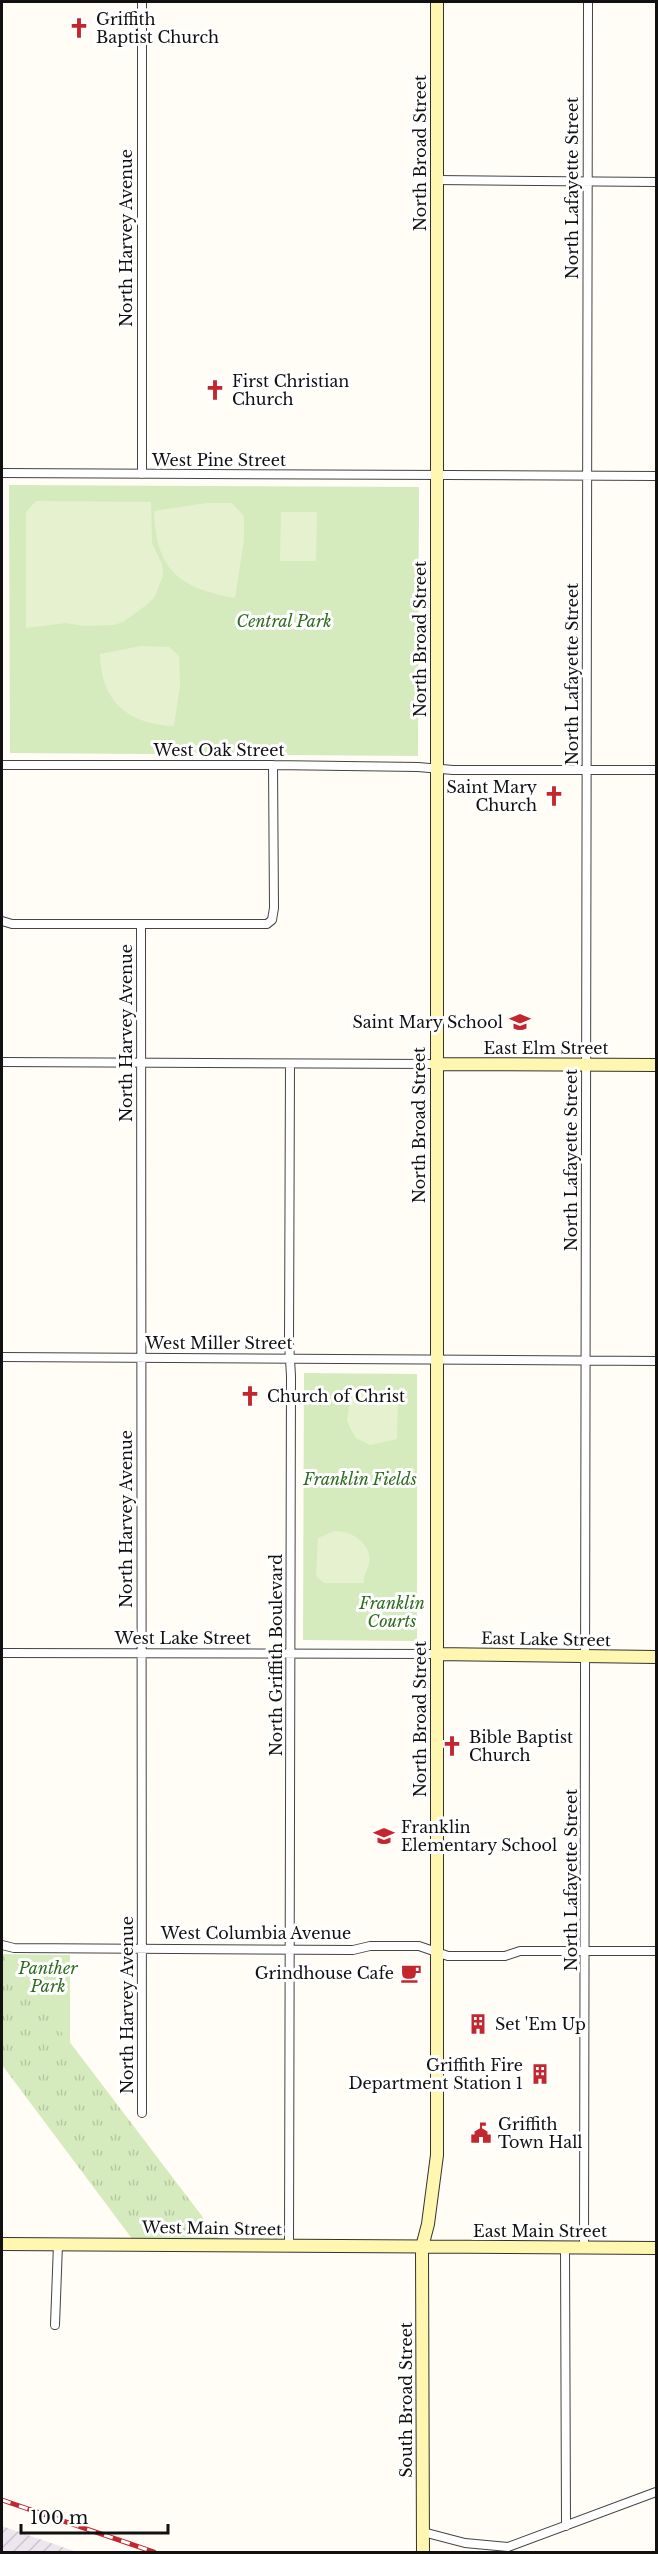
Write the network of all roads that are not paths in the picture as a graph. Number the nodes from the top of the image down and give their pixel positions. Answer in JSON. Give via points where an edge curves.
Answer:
{"nodes":[{"id":1,"x":142,"y":2,"type":"edge"},
{"id":2,"x":437,"y":2,"type":"edge"},
{"id":3,"x":588,"y":2,"type":"edge"},
{"id":4,"x":437,"y":180,"type":"junction"},
{"id":5,"x":587,"y":181,"type":"junction"},
{"id":6,"x":657,"y":182,"type":"edge"},
{"id":7,"x":2,"y":473,"type":"edge"},
{"id":8,"x":142,"y":474,"type":"junction"},
{"id":9,"x":436,"y":476,"type":"junction"},
{"id":10,"x":587,"y":476,"type":"junction"},
{"id":11,"x":657,"y":476,"type":"edge"},
{"id":12,"x":2,"y":765,"type":"edge"},
{"id":13,"x":273,"y":765,"type":"junction"},
{"id":14,"x":436,"y":769,"type":"junction"},
{"id":15,"x":657,"y":770,"type":"edge"},
{"id":16,"x":586,"y":771,"type":"junction"},
{"id":17,"x":2,"y":922,"type":"edge"},
{"id":18,"x":141,"y":924,"type":"junction"},
{"id":19,"x":2,"y":1062,"type":"edge"},
{"id":20,"x":141,"y":1062,"type":"junction"},
{"id":21,"x":290,"y":1064,"type":"junction"},
{"id":22,"x":435,"y":1064,"type":"junction"},
{"id":23,"x":586,"y":1065,"type":"junction"},
{"id":24,"x":657,"y":1065,"type":"edge"},
{"id":25,"x":2,"y":1357,"type":"edge"},
{"id":26,"x":141,"y":1358,"type":"junction"},
{"id":27,"x":290,"y":1359,"type":"junction"},
{"id":28,"x":436,"y":1359,"type":"junction"},
{"id":29,"x":587,"y":1360,"type":"junction"},
{"id":30,"x":657,"y":1361,"type":"edge"},
{"id":31,"x":2,"y":1653,"type":"edge"},
{"id":32,"x":141,"y":1653,"type":"junction"},
{"id":33,"x":291,"y":1654,"type":"junction"},
{"id":34,"x":436,"y":1654,"type":"junction"},
{"id":35,"x":586,"y":1657,"type":"junction"},
{"id":36,"x":657,"y":1657,"type":"edge"},
{"id":37,"x":2,"y":1945,"type":"edge"},
{"id":38,"x":142,"y":1948,"type":"junction"},
{"id":39,"x":290,"y":1950,"type":"junction"},
{"id":40,"x":585,"y":1951,"type":"junction"},
{"id":41,"x":437,"y":1952,"type":"junction"},
{"id":42,"x":657,"y":1952,"type":"edge"},
{"id":43,"x":142,"y":2113,"type":"dead end"},
{"id":44,"x":2,"y":2244,"type":"edge"},
{"id":45,"x":58,"y":2244,"type":"junction"},
{"id":46,"x":289,"y":2246,"type":"junction"},
{"id":47,"x":422,"y":2247,"type":"junction"},
{"id":48,"x":565,"y":2247,"type":"junction"},
{"id":49,"x":584,"y":2247,"type":"junction"},
{"id":50,"x":657,"y":2248,"type":"edge"},
{"id":51,"x":55,"y":2325,"type":"dead end"},
{"id":52,"x":657,"y":2492,"type":"edge"},
{"id":53,"x":566,"y":2526,"type":"junction"},
{"id":54,"x":423,"y":2532,"type":"junction"},
{"id":55,"x":423,"y":2553,"type":"edge"}],
"edges":[{"from":1,"to":8,"type":"street","name":"North Harvey Avenue"},
{"from":2,"to":4,"type":"street","name":"North Broad Street"},
{"from":3,"to":5,"type":"street","name":"North Lafayette Street"},
{"from":4,"to":5,"type":"street"},
{"from":4,"to":9,"type":"street","name":"North Broad Street"},
{"from":5,"to":6,"type":"street"},
{"from":5,"to":10,"type":"street","name":"North Lafayette Street"},
{"from":7,"to":8,"type":"street","name":"West Pine Street"},
{"from":8,"to":9,"type":"street","name":"West Pine Street"},
{"from":9,"to":10,"type":"street","name":"West Pine Street"},
{"from":9,"to":14,"type":"street","name":"North Broad Street"},
{"from":10,"to":11,"type":"street","name":"West Pine Street"},
{"from":10,"to":16,"type":"street","name":"North Lafayette Street"},
{"from":12,"to":13,"type":"street","name":"West Oak Street"},
{"from":13,"to":14,"type":"street","name":"West Oak Street"},
{"from":13,"to":18,"type":"street","via":[[272,920],[258,925]]},
{"from":14,"to":16,"type":"street","name":"West Oak Street"},
{"from":14,"to":22,"type":"street","name":"North Broad Street"},
{"from":15,"to":16,"type":"street","name":"West Oak Street"},
{"from":16,"to":23,"type":"street","name":"North Lafayette Street"},
{"from":17,"to":18,"type":"street"},
{"from":18,"to":20,"type":"street","name":"North Harvey Avenue"},
{"from":19,"to":20,"type":"street"},
{"from":20,"to":21,"type":"street"},
{"from":20,"to":26,"type":"street","name":"North Harvey Avenue"},
{"from":21,"to":22,"type":"street"},
{"from":21,"to":27,"type":"street","name":"North Griffith Boulevard"},
{"from":22,"to":23,"type":"street","name":"East Elm Street"},
{"from":22,"to":28,"type":"street","name":"North Broad Street"},
{"from":23,"to":24,"type":"street","name":"East Elm Street"},
{"from":23,"to":29,"type":"street","name":"North Lafayette Street"},
{"from":25,"to":26,"type":"street","name":"West Miller Street"},
{"from":26,"to":27,"type":"street","name":"West Miller Street"},
{"from":26,"to":32,"type":"street","name":"North Harvey Avenue"},
{"from":27,"to":28,"type":"street","name":"West Miller Street"},
{"from":27,"to":33,"type":"street","name":"North Griffith Boulevard"},
{"from":28,"to":29,"type":"street","name":"West Miller Street"},
{"from":28,"to":34,"type":"street","name":"North Broad Street"},
{"from":29,"to":30,"type":"street","name":"West Miller Street"},
{"from":29,"to":35,"type":"street","name":"North Lafayette Street"},
{"from":31,"to":32,"type":"street","name":"West Lake Street"},
{"from":32,"to":33,"type":"street","name":"West Lake Street"},
{"from":32,"to":38,"type":"street","name":"North Harvey Avenue"},
{"from":33,"to":34,"type":"street","name":"West Lake Street"},
{"from":33,"to":39,"type":"street","name":"North Griffith Boulevard"},
{"from":34,"to":35,"type":"street","name":"East Lake Street"},
{"from":34,"to":41,"type":"street","name":"North Broad Street"},
{"from":35,"to":36,"type":"street","name":"East Lake Street"},
{"from":35,"to":40,"type":"street","name":"North Lafayette Street"},
{"from":37,"to":38,"type":"street","name":"West Columbia Avenue"},
{"from":38,"to":39,"type":"street","name":"West Columbia Avenue"},
{"from":38,"to":43,"type":"street","name":"North Harvey Avenue"},
{"from":39,"to":41,"type":"street","name":"West Columbia Avenue","via":[[419,1946]]},
{"from":39,"to":46,"type":"street","name":"North Griffith Boulevard"},
{"from":40,"to":41,"type":"street","name":"West Columbia Avenue","via":[[520,1951],[505,1956],[448,1956]]},
{"from":40,"to":42,"type":"street","name":"West Columbia Avenue"},
{"from":40,"to":49,"type":"street","name":"North Lafayette Street"},
{"from":41,"to":47,"type":"street","name":"North Broad Street","via":[[437,2155]]},
{"from":44,"to":45,"type":"street","name":"West Main Street"},
{"from":45,"to":46,"type":"street","name":"West Main Street"},
{"from":45,"to":51,"type":"street"},
{"from":46,"to":47,"type":"street","name":"West Main Street"},
{"from":47,"to":48,"type":"street","name":"East Main Street"},
{"from":47,"to":54,"type":"street","name":"South Broad Street"},
{"from":48,"to":49,"type":"street","name":"East Main Street"},
{"from":48,"to":53,"type":"street"},
{"from":49,"to":50,"type":"street","name":"East Main Street"},
{"from":52,"to":53,"type":"street"},
{"from":53,"to":54,"type":"street","via":[[505,2548]]},
{"from":54,"to":55,"type":"street","name":"South Broad Street"}]}
